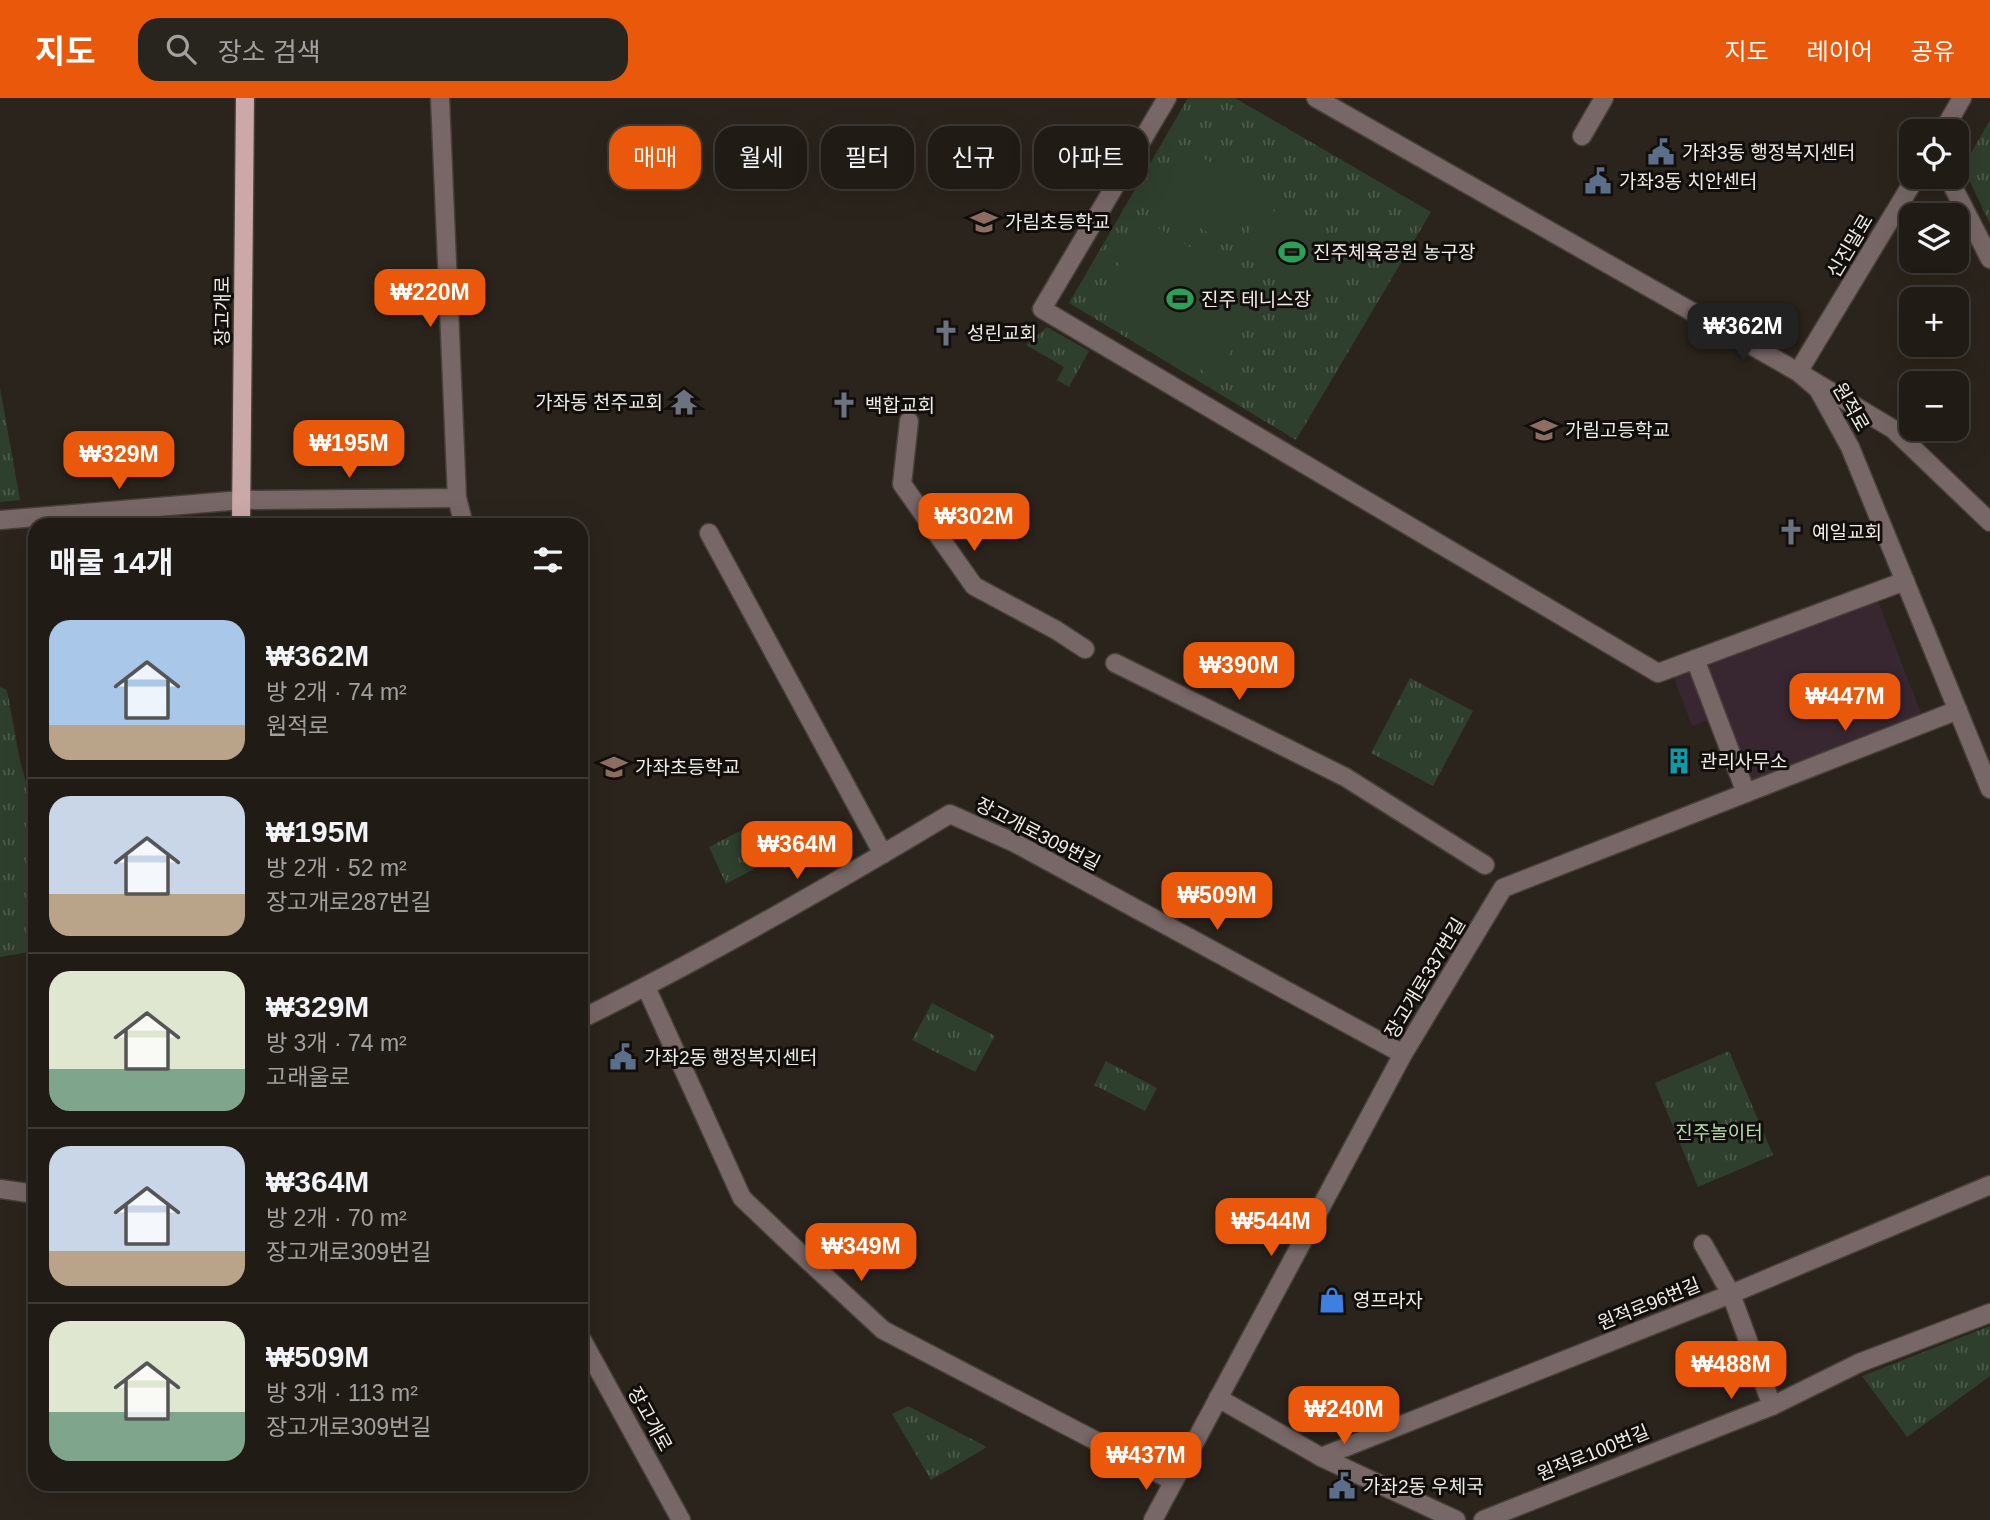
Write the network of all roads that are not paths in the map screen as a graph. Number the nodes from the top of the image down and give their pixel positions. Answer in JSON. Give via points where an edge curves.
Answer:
{"nodes":[{"id":1,"x":245,"y":98,"type":"edge"},
{"id":2,"x":440,"y":98,"type":"edge"},
{"id":3,"x":1167,"y":98,"type":"edge"},
{"id":4,"x":1316,"y":98,"type":"edge"},
{"id":5,"x":1604,"y":98,"type":"edge"},
{"id":6,"x":1962,"y":98,"type":"edge"},
{"id":7,"x":1950,"y":119,"type":"edge"},
{"id":8,"x":1582,"y":135,"type":"dead end"},
{"id":9,"x":1909,"y":189,"type":"edge"},
{"id":10,"x":1954,"y":189,"type":"edge"},
{"id":11,"x":1990,"y":260,"type":"edge"},
{"id":12,"x":1798,"y":372,"type":"junction"},
{"id":13,"x":909,"y":421,"type":"dead end"},
{"id":14,"x":457,"y":498,"type":"junction"},
{"id":15,"x":242,"y":500,"type":"junction"},
{"id":16,"x":242,"y":518,"type":"edge"},
{"id":17,"x":462,"y":518,"type":"edge"},
{"id":18,"x":0,"y":520,"type":"edge"},
{"id":19,"x":1990,"y":522,"type":"edge"},
{"id":20,"x":709,"y":533,"type":"dead end"},
{"id":21,"x":1905,"y":581,"type":"junction"},
{"id":22,"x":1085,"y":649,"type":"dead end"},
{"id":23,"x":1695,"y":659,"type":"junction"},
{"id":24,"x":1115,"y":663,"type":"dead end"},
{"id":25,"x":1958,"y":710,"type":"junction"},
{"id":26,"x":1990,"y":789,"type":"edge"},
{"id":27,"x":1746,"y":793,"type":"junction"},
{"id":28,"x":883,"y":855,"type":"junction"},
{"id":29,"x":1485,"y":865,"type":"dead end"},
{"id":30,"x":646,"y":987,"type":"junction"},
{"id":31,"x":588,"y":1016,"type":"edge"},
{"id":32,"x":1403,"y":1054,"type":"junction"},
{"id":33,"x":1990,"y":1185,"type":"edge"},
{"id":34,"x":0,"y":1189,"type":"edge"},
{"id":35,"x":28,"y":1193,"type":"edge"},
{"id":36,"x":1703,"y":1244,"type":"dead end"},
{"id":37,"x":1731,"y":1294,"type":"junction"},
{"id":38,"x":1990,"y":1313,"type":"edge"},
{"id":39,"x":588,"y":1351,"type":"edge"},
{"id":40,"x":1218,"y":1398,"type":"junction"},
{"id":41,"x":1772,"y":1406,"type":"junction"},
{"id":42,"x":1321,"y":1457,"type":"junction"},
{"id":43,"x":1173,"y":1481,"type":"junction"},
{"id":44,"x":681,"y":1520,"type":"edge"},
{"id":45,"x":1153,"y":1520,"type":"edge"},
{"id":46,"x":1457,"y":1520,"type":"edge"},
{"id":47,"x":1483,"y":1520,"type":"edge"}],
"edges":[{"from":1,"to":15,"type":"main road","name":"장고개로"},
{"from":2,"to":14,"type":"street"},
{"from":3,"to":23,"type":"street","via":[[1042,309],[1658,673]]},
{"from":4,"to":12,"type":"street","name":"원적로"},
{"from":5,"to":8,"type":"street"},
{"from":6,"to":7,"type":"street"},
{"from":9,"to":12,"type":"street","name":"신진말로"},
{"from":10,"to":11,"type":"street"},
{"from":12,"to":19,"type":"street","via":[[1892,429]]},
{"from":12,"to":21,"type":"street","name":"원적로","via":[[1818,389],[1850,447]]},
{"from":13,"to":22,"type":"street","via":[[902,484],[974,586]]},
{"from":14,"to":15,"type":"street"},
{"from":14,"to":17,"type":"street"},
{"from":15,"to":16,"type":"main road","name":"장고개로"},
{"from":15,"to":18,"type":"street"},
{"from":20,"to":28,"type":"street"},
{"from":21,"to":23,"type":"street"},
{"from":21,"to":25,"type":"street","name":"원적로"},
{"from":23,"to":27,"type":"street"},
{"from":24,"to":29,"type":"street","via":[[1345,776]]},
{"from":25,"to":26,"type":"street","name":"원적로"},
{"from":25,"to":27,"type":"street","name":"장고개로337번길"},
{"from":27,"to":32,"type":"street","name":"장고개로337번길","via":[[1503,888]]},
{"from":28,"to":30,"type":"street","name":"장고개로309번길"},
{"from":28,"to":32,"type":"street","name":"장고개로309번길","via":[[950,814],[1015,842]]},
{"from":30,"to":31,"type":"street","name":"장고개로309번길"},
{"from":30,"to":43,"type":"street","via":[[742,1198],[801,1254],[883,1330]]},
{"from":32,"to":40,"type":"street","name":"장고개로337번길"},
{"from":33,"to":37,"type":"street","name":"원적로96번길"},
{"from":34,"to":35,"type":"street"},
{"from":36,"to":37,"type":"street"},
{"from":37,"to":41,"type":"street"},
{"from":37,"to":42,"type":"street","name":"원적로96번길"},
{"from":38,"to":41,"type":"street","name":"원적로100번길","via":[[1859,1363]]},
{"from":39,"to":44,"type":"street","name":"장고개로"},
{"from":40,"to":42,"type":"street"},
{"from":40,"to":43,"type":"street","name":"장고개로337번길"},
{"from":41,"to":47,"type":"street","name":"원적로100번길"},
{"from":42,"to":46,"type":"street"},
{"from":43,"to":45,"type":"street","name":"장고개로337번길"}]}
